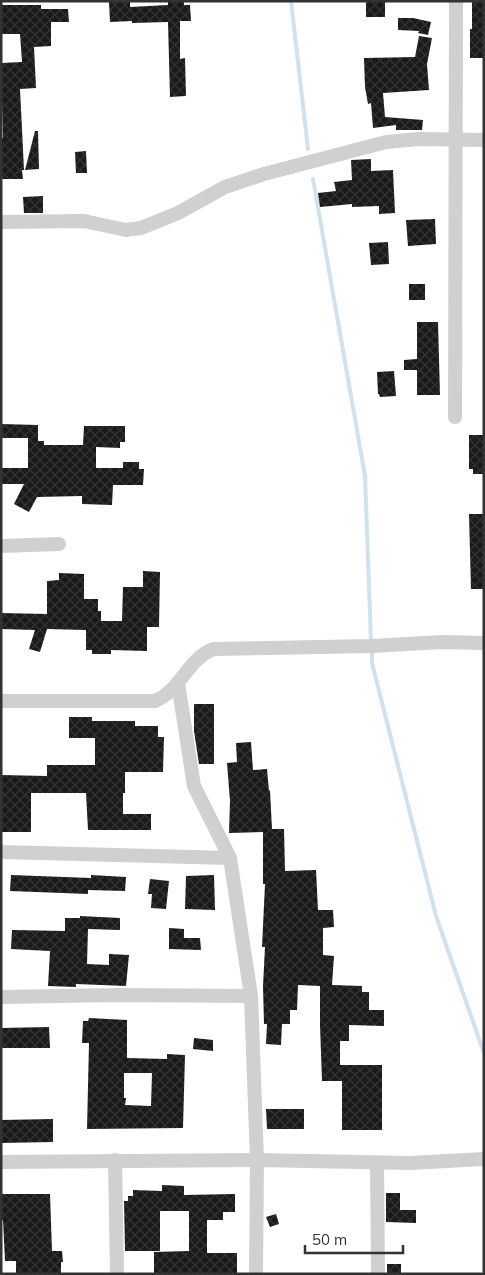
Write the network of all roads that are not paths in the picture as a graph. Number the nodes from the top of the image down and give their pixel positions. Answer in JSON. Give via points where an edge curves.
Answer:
{"nodes":[{"id":1,"x":456,"y":1,"type":"edge"},
{"id":2,"x":454,"y":139,"type":"junction"},
{"id":3,"x":484,"y":140,"type":"edge"},
{"id":4,"x":1,"y":222,"type":"edge"},
{"id":5,"x":454,"y":417,"type":"dead end"},
{"id":6,"x":59,"y":544,"type":"dead end"},
{"id":7,"x":1,"y":546,"type":"edge"},
{"id":8,"x":484,"y":643,"type":"edge"},
{"id":9,"x":178,"y":682,"type":"junction"},
{"id":10,"x":1,"y":701,"type":"edge"},
{"id":11,"x":1,"y":852,"type":"edge"},
{"id":12,"x":230,"y":858,"type":"junction"},
{"id":13,"x":251,"y":996,"type":"junction"},
{"id":14,"x":1,"y":998,"type":"edge"},
{"id":15,"x":484,"y":1159,"type":"edge"},
{"id":16,"x":114,"y":1160,"type":"junction"},
{"id":17,"x":257,"y":1160,"type":"junction"},
{"id":18,"x":1,"y":1162,"type":"edge"},
{"id":19,"x":377,"y":1163,"type":"junction"},
{"id":20,"x":117,"y":1274,"type":"edge"},
{"id":21,"x":256,"y":1274,"type":"edge"},
{"id":22,"x":378,"y":1274,"type":"edge"}],
"edges":[{"from":1,"to":2,"type":"street"},
{"from":2,"to":3,"type":"street"},
{"from":2,"to":4,"type":"street","via":[[386,142],[264,174],[225,187],[178,213],[141,228],[126,230],[84,221]]},
{"from":2,"to":5,"type":"street"},
{"from":6,"to":7,"type":"street"},
{"from":8,"to":9,"type":"street","via":[[213,648],[202,653]]},
{"from":9,"to":10,"type":"street","via":[[166,696],[155,701]]},
{"from":9,"to":12,"type":"street","via":[[194,786]]},
{"from":11,"to":12,"type":"street"},
{"from":12,"to":13,"type":"street"},
{"from":13,"to":14,"type":"street"},
{"from":13,"to":17,"type":"street"},
{"from":15,"to":19,"type":"street"},
{"from":16,"to":17,"type":"street"},
{"from":16,"to":18,"type":"street"},
{"from":16,"to":20,"type":"street"},
{"from":17,"to":19,"type":"street"},
{"from":17,"to":21,"type":"street"},
{"from":19,"to":22,"type":"street"}]}
